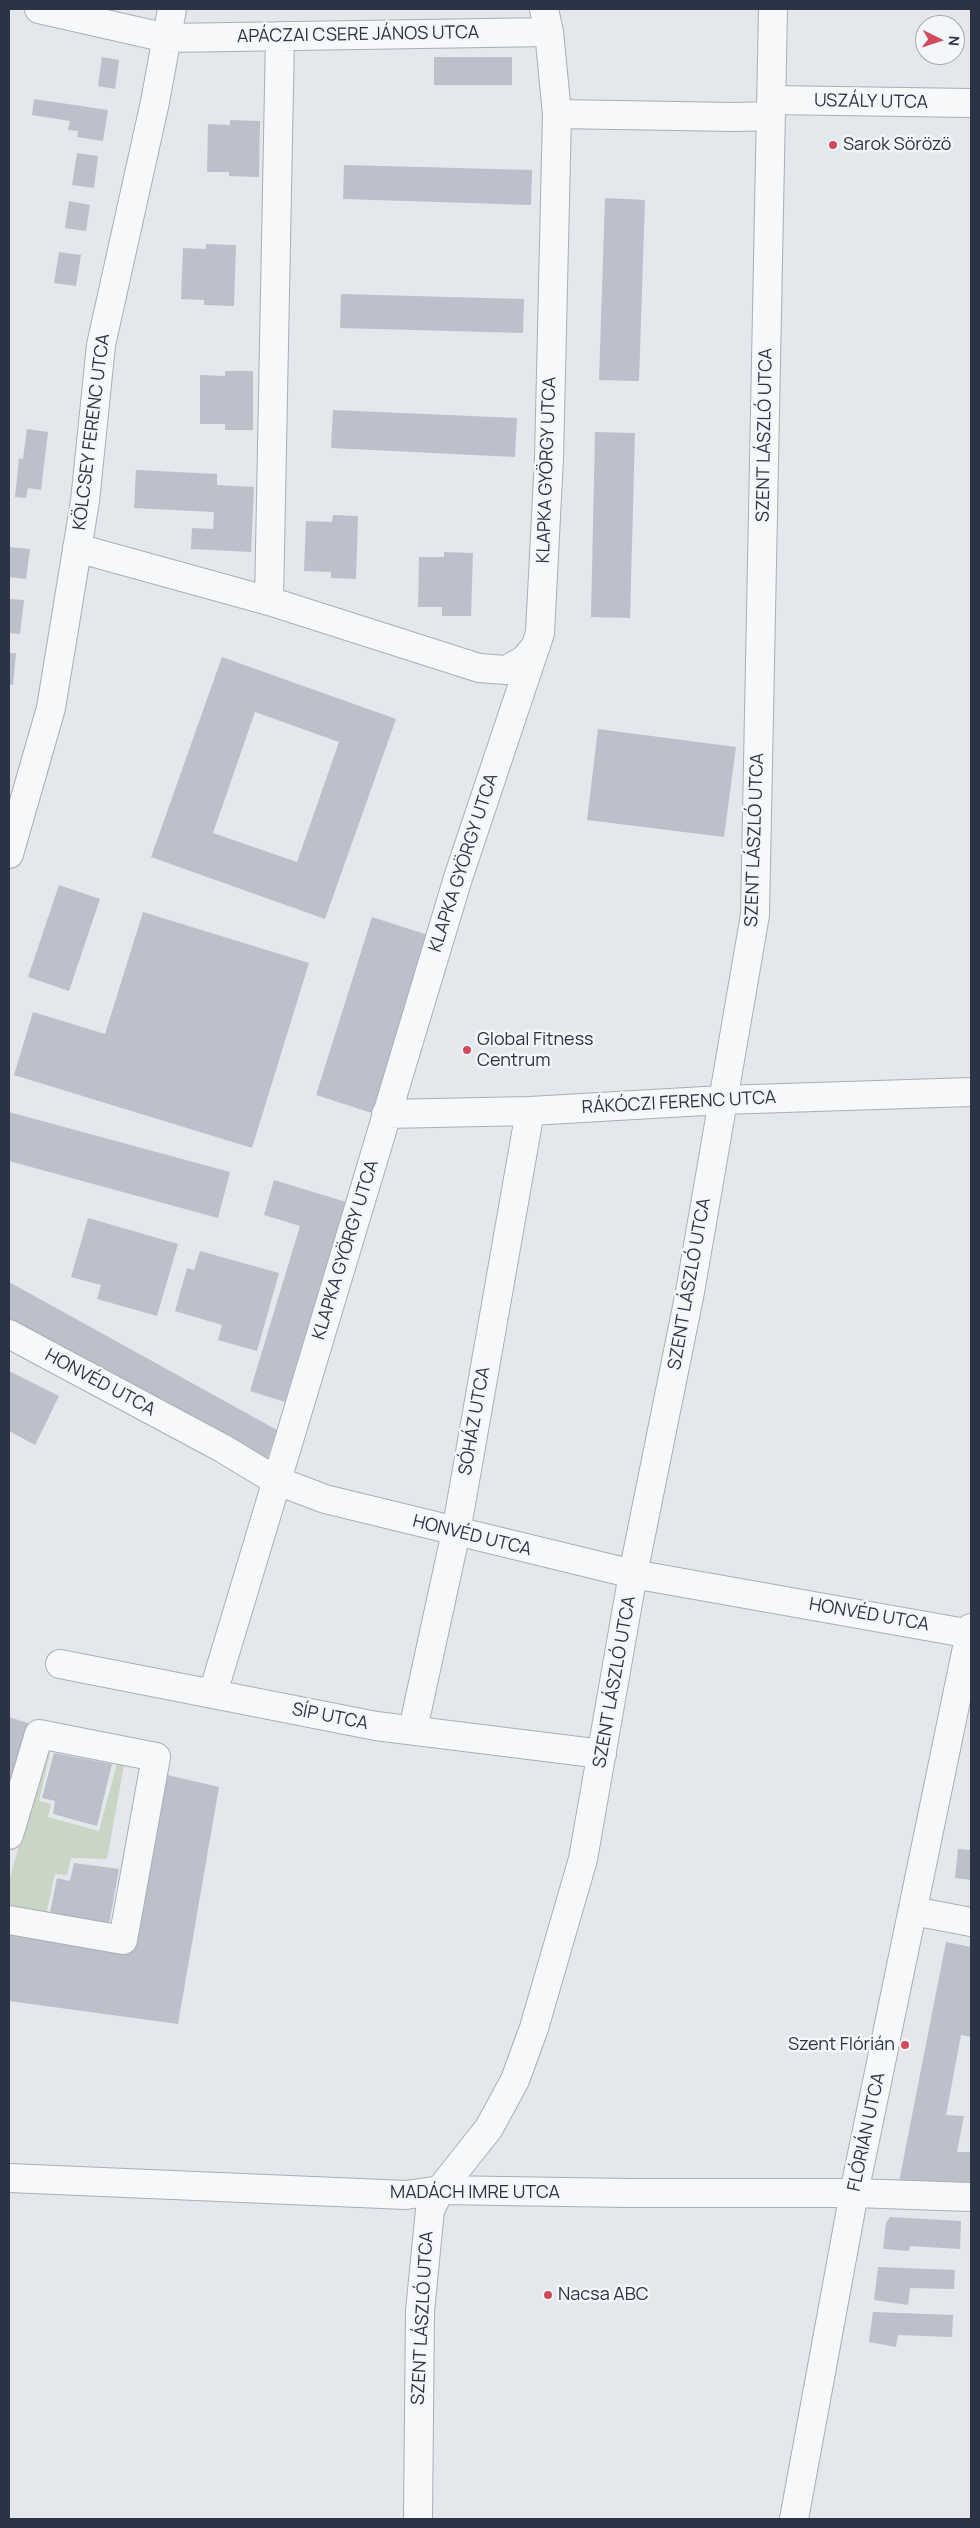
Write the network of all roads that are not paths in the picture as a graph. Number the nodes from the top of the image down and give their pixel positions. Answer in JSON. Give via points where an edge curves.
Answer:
{"nodes":[{"id":1,"x":39,"y":9,"type":"edge"},
{"id":2,"x":172,"y":9,"type":"edge"},
{"id":3,"x":773,"y":9,"type":"edge"},
{"id":4,"x":546,"y":20,"type":"edge"},
{"id":5,"x":280,"y":36,"type":"junction"},
{"id":6,"x":167,"y":38,"type":"junction"},
{"id":7,"x":971,"y":103,"type":"edge"},
{"id":8,"x":771,"y":108,"type":"junction"},
{"id":9,"x":557,"y":114,"type":"junction"},
{"id":10,"x":77,"y":548,"type":"junction"},
{"id":11,"x":270,"y":601,"type":"junction"},
{"id":12,"x":536,"y":645,"type":"junction"},
{"id":13,"x":9,"y":854,"type":"edge"},
{"id":14,"x":971,"y":1092,"type":"edge"},
{"id":15,"x":722,"y":1100,"type":"junction"},
{"id":16,"x":530,"y":1110,"type":"junction"},
{"id":17,"x":386,"y":1114,"type":"junction"},
{"id":18,"x":9,"y":1334,"type":"edge"},
{"id":19,"x":276,"y":1480,"type":"junction"},
{"id":20,"x":456,"y":1532,"type":"junction"},
{"id":21,"x":634,"y":1574,"type":"junction"},
{"id":22,"x":971,"y":1632,"type":"edge"},
{"id":23,"x":60,"y":1664,"type":"dead end"},
{"id":24,"x":213,"y":1693,"type":"junction"},
{"id":25,"x":413,"y":1729,"type":"junction"},
{"id":26,"x":602,"y":1754,"type":"junction"},
{"id":27,"x":9,"y":1835,"type":"edge"},
{"id":28,"x":913,"y":1911,"type":"junction"},
{"id":29,"x":9,"y":1920,"type":"edge"},
{"id":30,"x":971,"y":1922,"type":"edge"},
{"id":31,"x":9,"y":2178,"type":"edge"},
{"id":32,"x":440,"y":2190,"type":"junction"},
{"id":33,"x":854,"y":2193,"type":"junction"},
{"id":34,"x":971,"y":2197,"type":"edge"},
{"id":35,"x":418,"y":2519,"type":"edge"},
{"id":36,"x":794,"y":2519,"type":"edge"}],
"edges":[{"from":1,"to":6,"type":"street","name":"APÁCZAI CSERE JÁNOS UTCA"},
{"from":2,"to":6,"type":"street","name":"KÖLCSEY FERENC UTCA"},
{"from":3,"to":8,"type":"street","name":"SZENT LÁSZLÓ UTCA"},
{"from":4,"to":5,"type":"street","name":"APÁCZAI CSERE JÁNOS UTCA"},
{"from":4,"to":9,"type":"street","name":"KLAPKA GYÖRGY UTCA"},
{"from":5,"to":6,"type":"street","name":"APÁCZAI CSERE JÁNOS UTCA"},
{"from":5,"to":11,"type":"street"},
{"from":6,"to":10,"type":"street","name":"KÖLCSEY FERENC UTCA","via":[[101,345]]},
{"from":7,"to":8,"type":"street","name":"USZÁLY UTCA"},
{"from":8,"to":9,"type":"street","via":[[736,117]]},
{"from":8,"to":15,"type":"street","name":"SZENT LÁSZLÓ UTCA","via":[[755,915]]},
{"from":9,"to":12,"type":"street","name":"KLAPKA GYÖRGY UTCA","via":[[549,458],[540,633]]},
{"from":10,"to":11,"type":"street"},
{"from":10,"to":13,"type":"street","name":"KÖLCSEY FERENC UTCA","via":[[51,708]]},
{"from":11,"to":12,"type":"street","via":[[479,668],[506,670],[524,660]]},
{"from":12,"to":17,"type":"street","name":"KLAPKA GYÖRGY UTCA","via":[[458,878]]},
{"from":14,"to":15,"type":"street","name":"RÁKÓCZI FERENC UTCA"},
{"from":15,"to":16,"type":"street","name":"RÁKÓCZI FERENC UTCA"},
{"from":15,"to":21,"type":"street","name":"SZENT LÁSZLÓ UTCA","via":[[690,1292]]},
{"from":16,"to":17,"type":"street","name":"RÁKÓCZI FERENC UTCA"},
{"from":16,"to":20,"type":"street","name":"SÓHÁZ UTCA"},
{"from":17,"to":19,"type":"street","name":"KLAPKA GYÖRGY UTCA"},
{"from":18,"to":19,"type":"street","name":"HONVÉD UTCA"},
{"from":19,"to":20,"type":"street","name":"HONVÉD UTCA","via":[[325,1499]]},
{"from":19,"to":24,"type":"street","name":"KLAPKA GYÖRGY UTCA"},
{"from":20,"to":21,"type":"street","name":"HONVÉD UTCA"},
{"from":20,"to":25,"type":"street","name":"SÓHÁZ UTCA"},
{"from":21,"to":22,"type":"street","name":"HONVÉD UTCA"},
{"from":21,"to":26,"type":"street","name":"SZENT LÁSZLÓ UTCA"},
{"from":22,"to":28,"type":"street","name":"FLÓRIÁN UTCA"},
{"from":23,"to":24,"type":"street","name":"SÍP UTCA"},
{"from":24,"to":25,"type":"street","name":"SÍP UTCA","via":[[376,1726]]},
{"from":25,"to":26,"type":"street","name":"SÍP UTCA"},
{"from":26,"to":32,"type":"street","name":"SZENT LÁSZLÓ UTCA","via":[[583,1860],[534,2028],[515,2080],[489,2128]]},
{"from":27,"to":29,"type":"street","via":[[39,1734],[156,1757],[123,1940]]},
{"from":28,"to":30,"type":"street"},
{"from":28,"to":33,"type":"street","name":"FLÓRIÁN UTCA"},
{"from":31,"to":32,"type":"street","name":"MADÁCH IMRE UTCA","via":[[406,2195]]},
{"from":32,"to":33,"type":"street","name":"MADÁCH IMRE UTCA","via":[[628,2194]]},
{"from":32,"to":35,"type":"street","name":"SZENT LÁSZLÓ UTCA","via":[[430,2210],[426,2230],[420,2311]]},
{"from":33,"to":34,"type":"street","name":"MADÁCH IMRE UTCA"},
{"from":33,"to":36,"type":"street","name":"FLÓRIÁN UTCA"}]}
